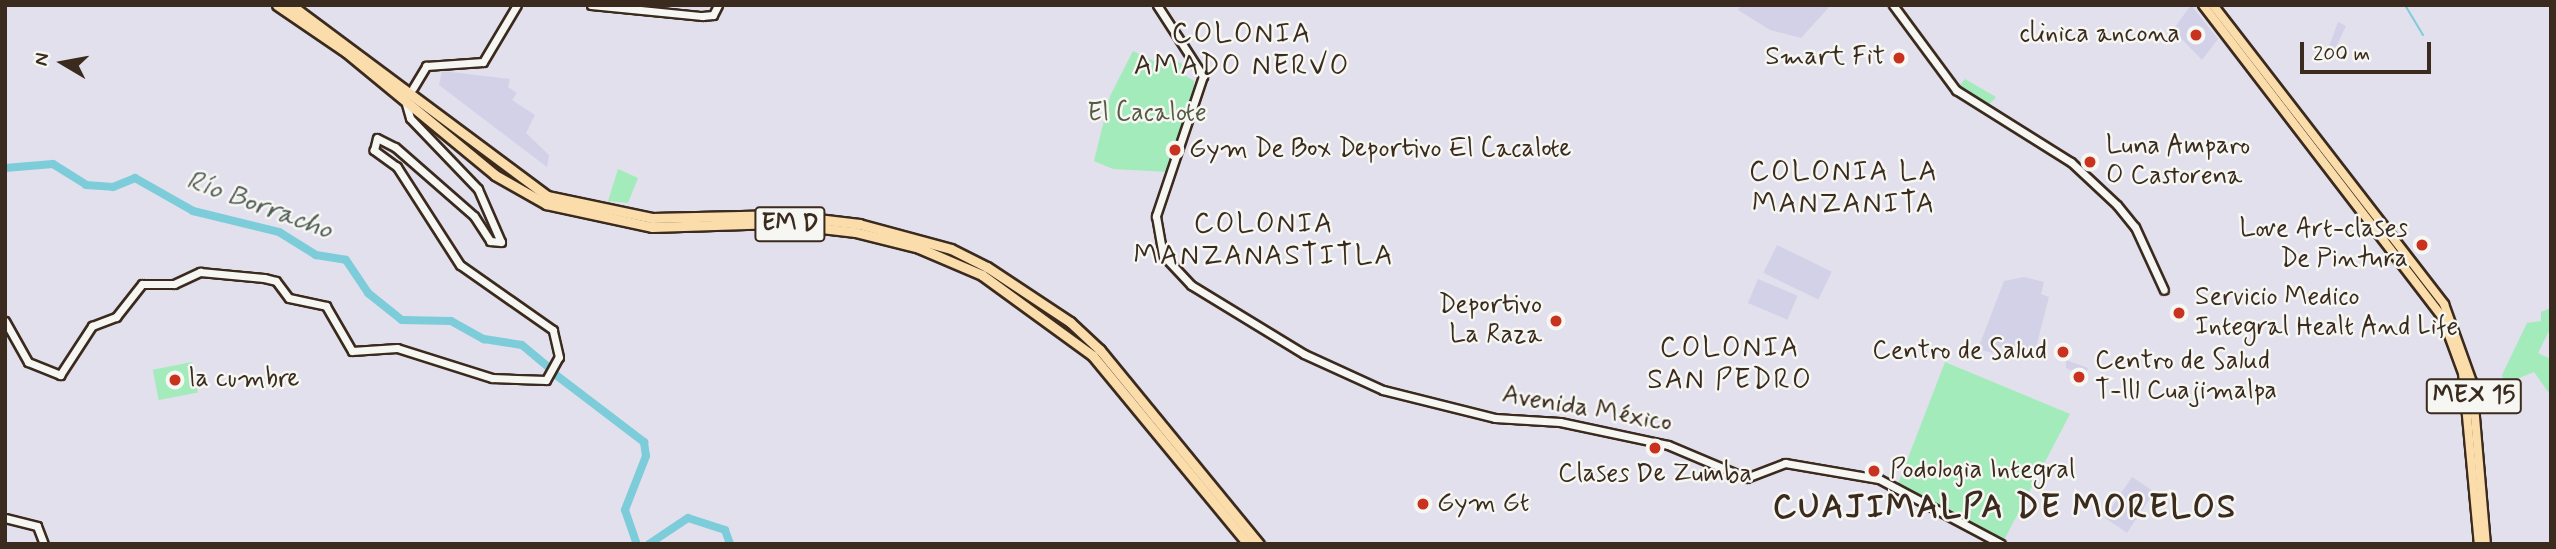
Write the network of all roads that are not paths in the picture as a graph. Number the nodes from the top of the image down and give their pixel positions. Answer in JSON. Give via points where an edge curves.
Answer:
{"nodes":[{"id":1,"x":277,"y":5,"type":"edge"},
{"id":2,"x":291,"y":5,"type":"edge"},
{"id":3,"x":517,"y":5,"type":"edge"},
{"id":4,"x":591,"y":5,"type":"edge"},
{"id":5,"x":718,"y":5,"type":"edge"},
{"id":6,"x":1157,"y":5,"type":"edge"},
{"id":7,"x":1893,"y":5,"type":"edge"},
{"id":8,"x":2203,"y":5,"type":"edge"},
{"id":9,"x":2213,"y":5,"type":"edge"},
{"id":10,"x":413,"y":88,"type":"dead end"},
{"id":11,"x":406,"y":104,"type":"dead end"},
{"id":12,"x":2164,"y":290,"type":"dead end"},
{"id":13,"x":5,"y":321,"type":"edge"},
{"id":14,"x":5,"y":518,"type":"edge"},
{"id":15,"x":44,"y":544,"type":"edge"},
{"id":16,"x":1248,"y":544,"type":"edge"},
{"id":17,"x":1259,"y":544,"type":"edge"},
{"id":18,"x":2001,"y":544,"type":"edge"},
{"id":19,"x":2479,"y":544,"type":"edge"},
{"id":20,"x":2486,"y":544,"type":"edge"}],
"edges":[{"from":1,"to":16,"type":"highway","number":"EM D","via":[[346,52],[495,175],[546,204],[652,227],[778,223],[855,232],[919,248],[1019,295],[1093,356]]},
{"from":2,"to":17,"type":"highway","number":"EM D","via":[[547,196],[579,208],[652,218],[784,215],[859,224],[951,249],[987,267],[1070,322],[1100,350]]},
{"from":3,"to":10,"type":"main road","via":[[484,62],[426,66]]},
{"from":4,"to":5,"type":"main road","via":[[702,16],[713,15]]},
{"from":6,"to":18,"type":"main road","name":"Avenida México","via":[[1203,76],[1156,216],[1163,255],[1191,285],[1304,354],[1383,390],[1495,418],[1560,422],[1668,444],[1745,478],[1785,463],[1879,479]]},
{"from":7,"to":12,"type":"main road","via":[[1956,90],[2071,162],[2117,205],[2135,228]]},
{"from":8,"to":19,"type":"main road","number":"MEX 15","via":[[2442,316],[2465,383]]},
{"from":9,"to":20,"type":"main road","number":"MEX 15","via":[[2444,304],[2472,382]]},
{"from":11,"to":13,"type":"main road","via":[[410,118],[478,189],[501,242],[490,241],[474,216],[395,147],[377,138],[374,150],[397,167],[460,265],[553,330],[559,357],[550,378],[506,381],[397,348],[352,351],[319,301],[289,298],[272,280],[200,272],[174,284],[137,288],[116,317],[92,326],[60,375],[28,362]]},
{"from":14,"to":15,"type":"main road","via":[[37,526]]}]}
